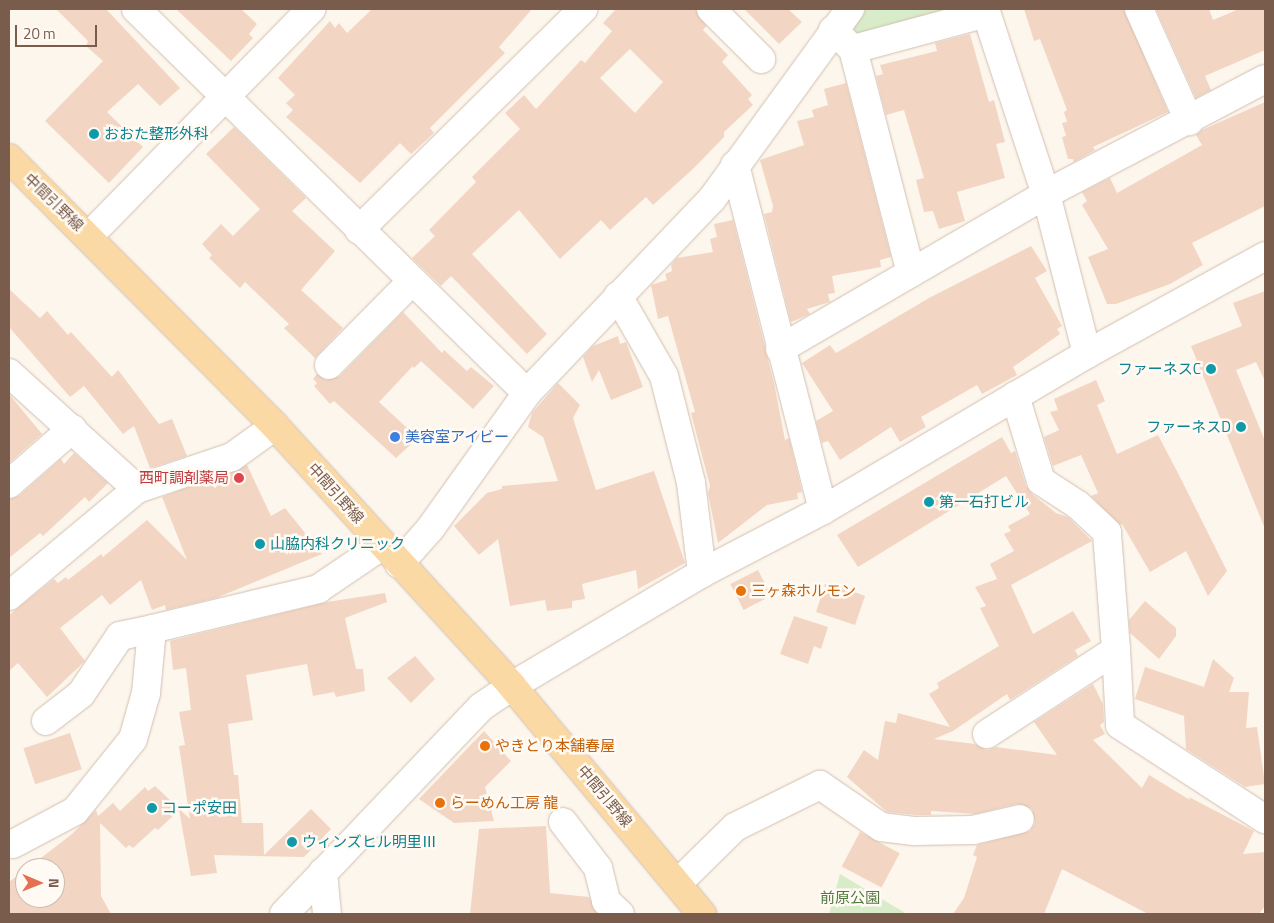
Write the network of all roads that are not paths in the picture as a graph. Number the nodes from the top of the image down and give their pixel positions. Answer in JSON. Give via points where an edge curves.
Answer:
{"nodes":[{"id":1,"x":136,"y":9,"type":"edge"},
{"id":2,"x":311,"y":9,"type":"edge"},
{"id":3,"x":583,"y":9,"type":"edge"},
{"id":4,"x":711,"y":9,"type":"edge"},
{"id":5,"x":850,"y":9,"type":"edge"},
{"id":6,"x":1139,"y":9,"type":"edge"},
{"id":7,"x":986,"y":11,"type":"edge"},
{"id":8,"x":833,"y":30,"type":"junction"},
{"id":9,"x":853,"y":49,"type":"junction"},
{"id":10,"x":762,"y":59,"type":"dead end"},
{"id":11,"x":1265,"y":80,"type":"edge"},
{"id":12,"x":226,"y":95,"type":"junction"},
{"id":13,"x":1189,"y":121,"type":"junction"},
{"id":14,"x":9,"y":158,"type":"edge"},
{"id":15,"x":735,"y":166,"type":"junction"},
{"id":16,"x":1046,"y":194,"type":"junction"},
{"id":17,"x":360,"y":230,"type":"junction"},
{"id":18,"x":89,"y":236,"type":"junction"},
{"id":19,"x":1265,"y":256,"type":"edge"},
{"id":20,"x":911,"y":273,"type":"junction"},
{"id":21,"x":412,"y":281,"type":"junction"},
{"id":22,"x":618,"y":296,"type":"junction"},
{"id":23,"x":780,"y":348,"type":"junction"},
{"id":24,"x":1088,"y":354,"type":"junction"},
{"id":25,"x":329,"y":365,"type":"dead end"},
{"id":26,"x":9,"y":373,"type":"edge"},
{"id":27,"x":527,"y":393,"type":"junction"},
{"id":28,"x":1015,"y":396,"type":"junction"},
{"id":29,"x":276,"y":426,"type":"junction"},
{"id":30,"x":72,"y":429,"type":"junction"},
{"id":31,"x":9,"y":484,"type":"edge"},
{"id":32,"x":137,"y":490,"type":"junction"},
{"id":33,"x":823,"y":510,"type":"junction"},
{"id":34,"x":391,"y":555,"type":"junction"},
{"id":35,"x":702,"y":573,"type":"junction"},
{"id":36,"x":9,"y":596,"type":"edge"},
{"id":37,"x":152,"y":628,"type":"junction"},
{"id":38,"x":1116,"y":650,"type":"junction"},
{"id":39,"x":512,"y":686,"type":"junction"},
{"id":40,"x":46,"y":721,"type":"dead end"},
{"id":41,"x":987,"y":734,"type":"dead end"},
{"id":42,"x":1020,"y":819,"type":"dead end"},
{"id":43,"x":1265,"y":819,"type":"edge"},
{"id":44,"x":563,"y":822,"type":"dead end"},
{"id":45,"x":13,"y":844,"type":"dead end"},
{"id":46,"x":323,"y":872,"type":"junction"},
{"id":47,"x":678,"y":884,"type":"junction"},
{"id":48,"x":284,"y":914,"type":"edge"},
{"id":49,"x":327,"y":914,"type":"edge"},
{"id":50,"x":620,"y":914,"type":"edge"},
{"id":51,"x":702,"y":914,"type":"edge"}],
"edges":[{"from":1,"to":12,"type":"street"},
{"from":2,"to":12,"type":"street"},
{"from":3,"to":17,"type":"street"},
{"from":4,"to":10,"type":"street"},
{"from":5,"to":8,"type":"street"},
{"from":6,"to":13,"type":"street"},
{"from":7,"to":9,"type":"street"},
{"from":7,"to":16,"type":"street"},
{"from":8,"to":9,"type":"street"},
{"from":8,"to":15,"type":"street"},
{"from":9,"to":20,"type":"street"},
{"from":11,"to":13,"type":"street"},
{"from":12,"to":17,"type":"street"},
{"from":12,"to":18,"type":"street"},
{"from":13,"to":16,"type":"street"},
{"from":14,"to":18,"type":"main road","name":"中間引野線"},
{"from":15,"to":22,"type":"street","via":[[712,199]]},
{"from":15,"to":23,"type":"street"},
{"from":16,"to":20,"type":"street"},
{"from":16,"to":24,"type":"street"},
{"from":17,"to":21,"type":"street"},
{"from":18,"to":29,"type":"main road","name":"中間引野線"},
{"from":19,"to":24,"type":"street"},
{"from":20,"to":23,"type":"street"},
{"from":21,"to":25,"type":"street"},
{"from":21,"to":27,"type":"street"},
{"from":22,"to":27,"type":"street"},
{"from":22,"to":35,"type":"street","via":[[664,376],[691,483]]},
{"from":23,"to":33,"type":"street"},
{"from":24,"to":28,"type":"street"},
{"from":26,"to":30,"type":"street"},
{"from":27,"to":34,"type":"street","via":[[430,529]]},
{"from":28,"to":33,"type":"street"},
{"from":28,"to":38,"type":"street","via":[[1041,481],[1078,505],[1107,532]]},
{"from":29,"to":32,"type":"street","via":[[232,457]]},
{"from":29,"to":34,"type":"main road","name":"中間引野線"},
{"from":30,"to":31,"type":"street"},
{"from":30,"to":32,"type":"street"},
{"from":32,"to":36,"type":"street"},
{"from":33,"to":35,"type":"street"},
{"from":34,"to":37,"type":"street","via":[[318,589]]},
{"from":34,"to":39,"type":"main road","name":"中間引野線"},
{"from":35,"to":39,"type":"street"},
{"from":37,"to":40,"type":"street","via":[[120,636],[81,694]]},
{"from":37,"to":45,"type":"street","via":[[146,693],[133,739],[74,811]]},
{"from":38,"to":41,"type":"street"},
{"from":38,"to":43,"type":"street","via":[[1120,725]]},
{"from":39,"to":46,"type":"street","via":[[481,707]]},
{"from":39,"to":47,"type":"main road","name":"中間引野線"},
{"from":42,"to":47,"type":"street","via":[[973,830],[916,831],[881,827],[820,785],[735,827]]},
{"from":44,"to":50,"type":"street","via":[[598,868],[606,901]]},
{"from":46,"to":48,"type":"street"},
{"from":46,"to":49,"type":"street"},
{"from":47,"to":51,"type":"main road","name":"中間引野線"}]}
